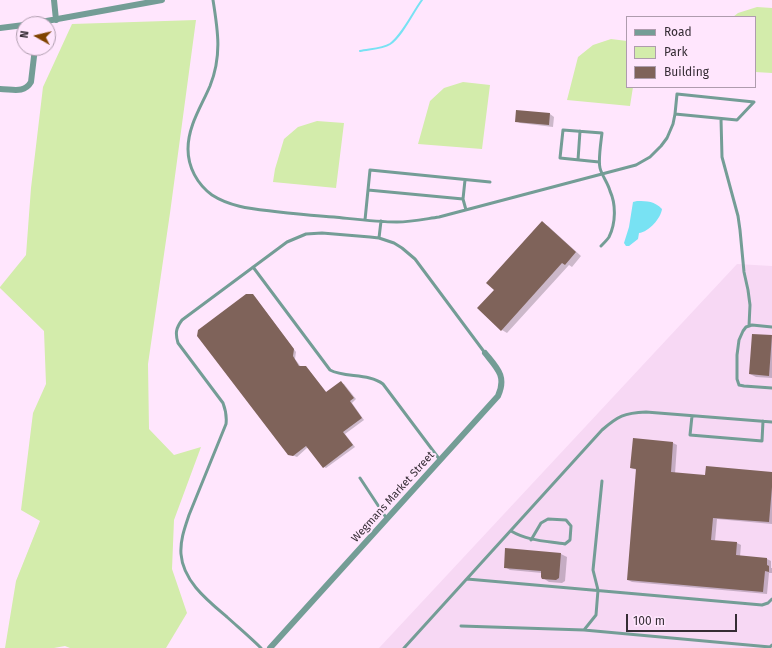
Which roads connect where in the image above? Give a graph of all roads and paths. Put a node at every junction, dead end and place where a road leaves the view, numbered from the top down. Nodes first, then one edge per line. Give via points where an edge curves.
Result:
1 (54, 0) edge
2 (162, 0) edge
3 (213, 0) edge
4 (56, 16) edge
5 (56, 20) edge
6 (16, 26) edge
7 (0, 28) edge
8 (34, 56) edge
9 (0, 89) edge
10 (674, 114) junction
11 (721, 119) junction
12 (580, 131) junction
13 (578, 160) junction
14 (599, 162) junction
15 (602, 174) junction
16 (464, 180) junction
17 (490, 182) dead end
18 (368, 190) junction
19 (463, 199) junction
20 (466, 210) junction
21 (365, 220) junction
22 (381, 221) junction
23 (379, 238) junction
24 (601, 246) dead end
25 (253, 267) junction
26 (749, 326) junction
27 (772, 327) edge
28 (485, 353) joint
29 (772, 388) edge
30 (692, 416) junction
31 (763, 421) junction
32 (772, 422) edge
33 (440, 460) junction
34 (360, 478) dead end
35 (602, 481) dead end
36 (387, 519) junction
37 (511, 531) junction
38 (531, 540) junction
39 (467, 579) junction
40 (598, 590) junction
41 (772, 599) edge
42 (461, 626) dead end
43 (584, 630) junction
44 (772, 645) edge
45 (261, 648) edge
46 (270, 648) edge
47 (404, 648) edge

1 - 4 street
2 - 5 street
3 - 21 lane via 219,44 216,68 191,127 188,143 190,165 198,181 213,196 242,207
6 - 7 street
8 - 9 street via 31,82 26,88
10 - 11 lane
10 - 11 lane via 677,94 754,102 737,120
10 - 15 lane via 674,124 667,138 650,157 636,165
11 - 26 lane via 722,157 738,216 750,305
12 - 13 lane
12 - 13 lane via 563,130 560,158
12 - 14 lane via 602,133
13 - 14 lane
14 - 15 lane
15 - 20 lane
15 - 24 lane via 613,199 614,216 609,238
16 - 17 lane
16 - 18 lane via 370,170
16 - 19 lane
18 - 19 lane
18 - 21 lane
19 - 20 lane
20 - 22 lane via 422,220
21 - 22 lane
22 - 23 lane
23 - 25 lane via 306,234 287,242
23 - 28 lane via 394,243 415,259
25 - 33 lane via 330,370 375,379 383,384
25 - 45 lane via 182,320 178,325 176,337 226,410 226,424 185,528 181,546 182,562 197,589 207,600
26 - 27 lane
26 - 29 lane via 739,340 738,383 744,386
28 - 33 street, Wegmans Market Street via 502,378 498,396
30 - 31 lane
30 - 31 lane via 690,436 762,441
30 - 37 lane via 646,412 621,416 613,421
31 - 32 lane
33 - 36 street, Wegmans Market Street
34 - 36 lane
35 - 40 lane via 593,570
36 - 46 street, Wegmans Market Street
37 - 38 lane
37 - 39 lane
38 - 38 lane via 565,544 570,540 571,526 566,520 548,519 541,523
39 - 40 lane
39 - 47 lane
40 - 41 lane via 762,605
40 - 43 lane via 596,615
42 - 43 lane
43 - 44 lane via 770,647

